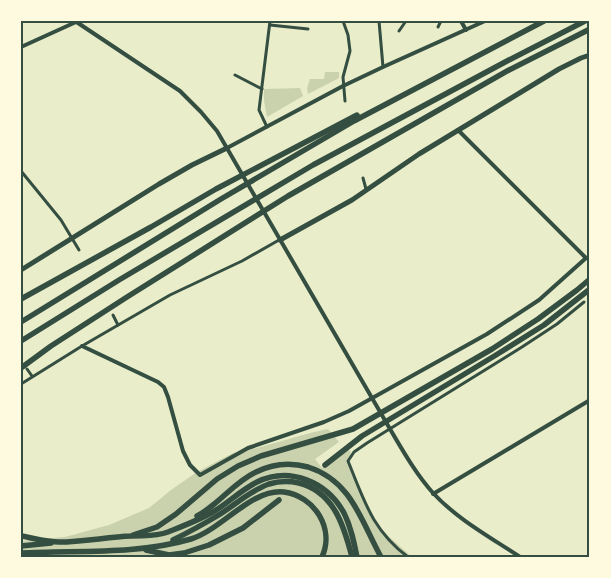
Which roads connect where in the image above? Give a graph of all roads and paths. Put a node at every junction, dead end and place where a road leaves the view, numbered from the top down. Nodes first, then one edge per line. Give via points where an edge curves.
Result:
1 (76, 21) edge
2 (343, 21) edge
3 (379, 21) edge
4 (406, 21) edge
5 (441, 21) edge
6 (461, 21) edge
7 (485, 21) edge
8 (544, 21) edge
9 (585, 21) edge
10 (270, 23) edge
11 (438, 27) dead end
12 (308, 29) dead end
13 (590, 29) edge
14 (466, 30) junction
15 (399, 31) dead end
16 (21, 47) edge
17 (590, 55) edge
18 (383, 67) junction
19 (234, 76) dead end
20 (424, 84) junction
21 (343, 86) junction
22 (262, 88) junction
23 (345, 101) dead end
24 (267, 127) junction
25 (458, 130) junction
26 (227, 148) junction
27 (21, 171) edge
28 (363, 178) dead end
29 (366, 189) junction
30 (72, 239) junction
31 (280, 240) junction
32 (79, 250) dead end
33 (21, 270) edge
34 (590, 279) edge
35 (590, 289) edge
36 (21, 299) edge
37 (584, 302) dead end
38 (113, 315) dead end
39 (21, 322) edge
40 (118, 325) junction
41 (21, 341) edge
42 (82, 346) junction
43 (24, 369) edge
44 (32, 376) junction
45 (21, 384) edge
46 (372, 397) junction
47 (590, 400) edge
48 (390, 429) junction
49 (325, 465) dead end
50 (434, 494) junction
51 (279, 500) dead end
52 (167, 532) junction
53 (21, 536) edge
54 (132, 536) junction
55 (57, 542) junction
56 (166, 544) junction
57 (21, 546) edge
58 (140, 549) junction
59 (21, 553) edge
60 (322, 557) edge
61 (352, 557) edge
62 (358, 557) edge
63 (381, 557) edge
64 (408, 557) edge
65 (520, 557) edge

1 - 16 street
1 - 26 street via 180,91 216,130
2 - 21 street via 350,51
3 - 18 street
4 - 15 street
5 - 11 street
6 - 14 street
7 - 14 street
8 - 20 highway
9 - 41 highway via 314,165
10 - 12 street
10 - 22 street
13 - 43 highway via 509,70 288,196 51,346
14 - 18 street
17 - 25 main road via 559,69
18 - 21 street
19 - 22 street
20 - 36 highway via 257,167
20 - 39 highway via 220,199
21 - 23 street
21 - 24 street
22 - 24 street via 259,110
24 - 26 street
25 - 29 main road
25 - 46 street via 586,258 538,300 487,334
26 - 30 main road via 159,184
26 - 31 street
27 - 30 street via 61,220
28 - 29 street
29 - 31 main road
30 - 32 street
30 - 33 main road
31 - 40 street
31 - 46 street
34 - 54 highway via 492,349 353,429 238,466 157,527
35 - 49 highway via 544,325 362,436
37 - 48 street via 522,347
38 - 40 street
40 - 42 street
42 - 44 street
42 - 46 street via 164,387 183,451 200,475 248,448 324,422
43 - 44 street
44 - 45 street
46 - 48 street
47 - 50 street
48 - 50 street via 416,472
48 - 64 street via 354,452 348,461 374,521 387,539
50 - 65 street via 467,522
51 - 58 highway via 243,528 209,545 169,555
52 - 54 highway
52 - 62 highway via 213,512 257,482 270,477 293,476 317,484 338,503 351,530
52 - 63 highway via 213,506 256,472 282,464 301,465 332,479 348,495 361,514
53 - 55 highway
54 - 55 highway
55 - 57 highway
56 - 58 highway
56 - 60 highway via 192,538 222,523 258,497 283,492 306,500 318,512 326,532
56 - 61 highway via 217,516 248,494 283,481 304,484 324,496 340,518
58 - 59 highway

